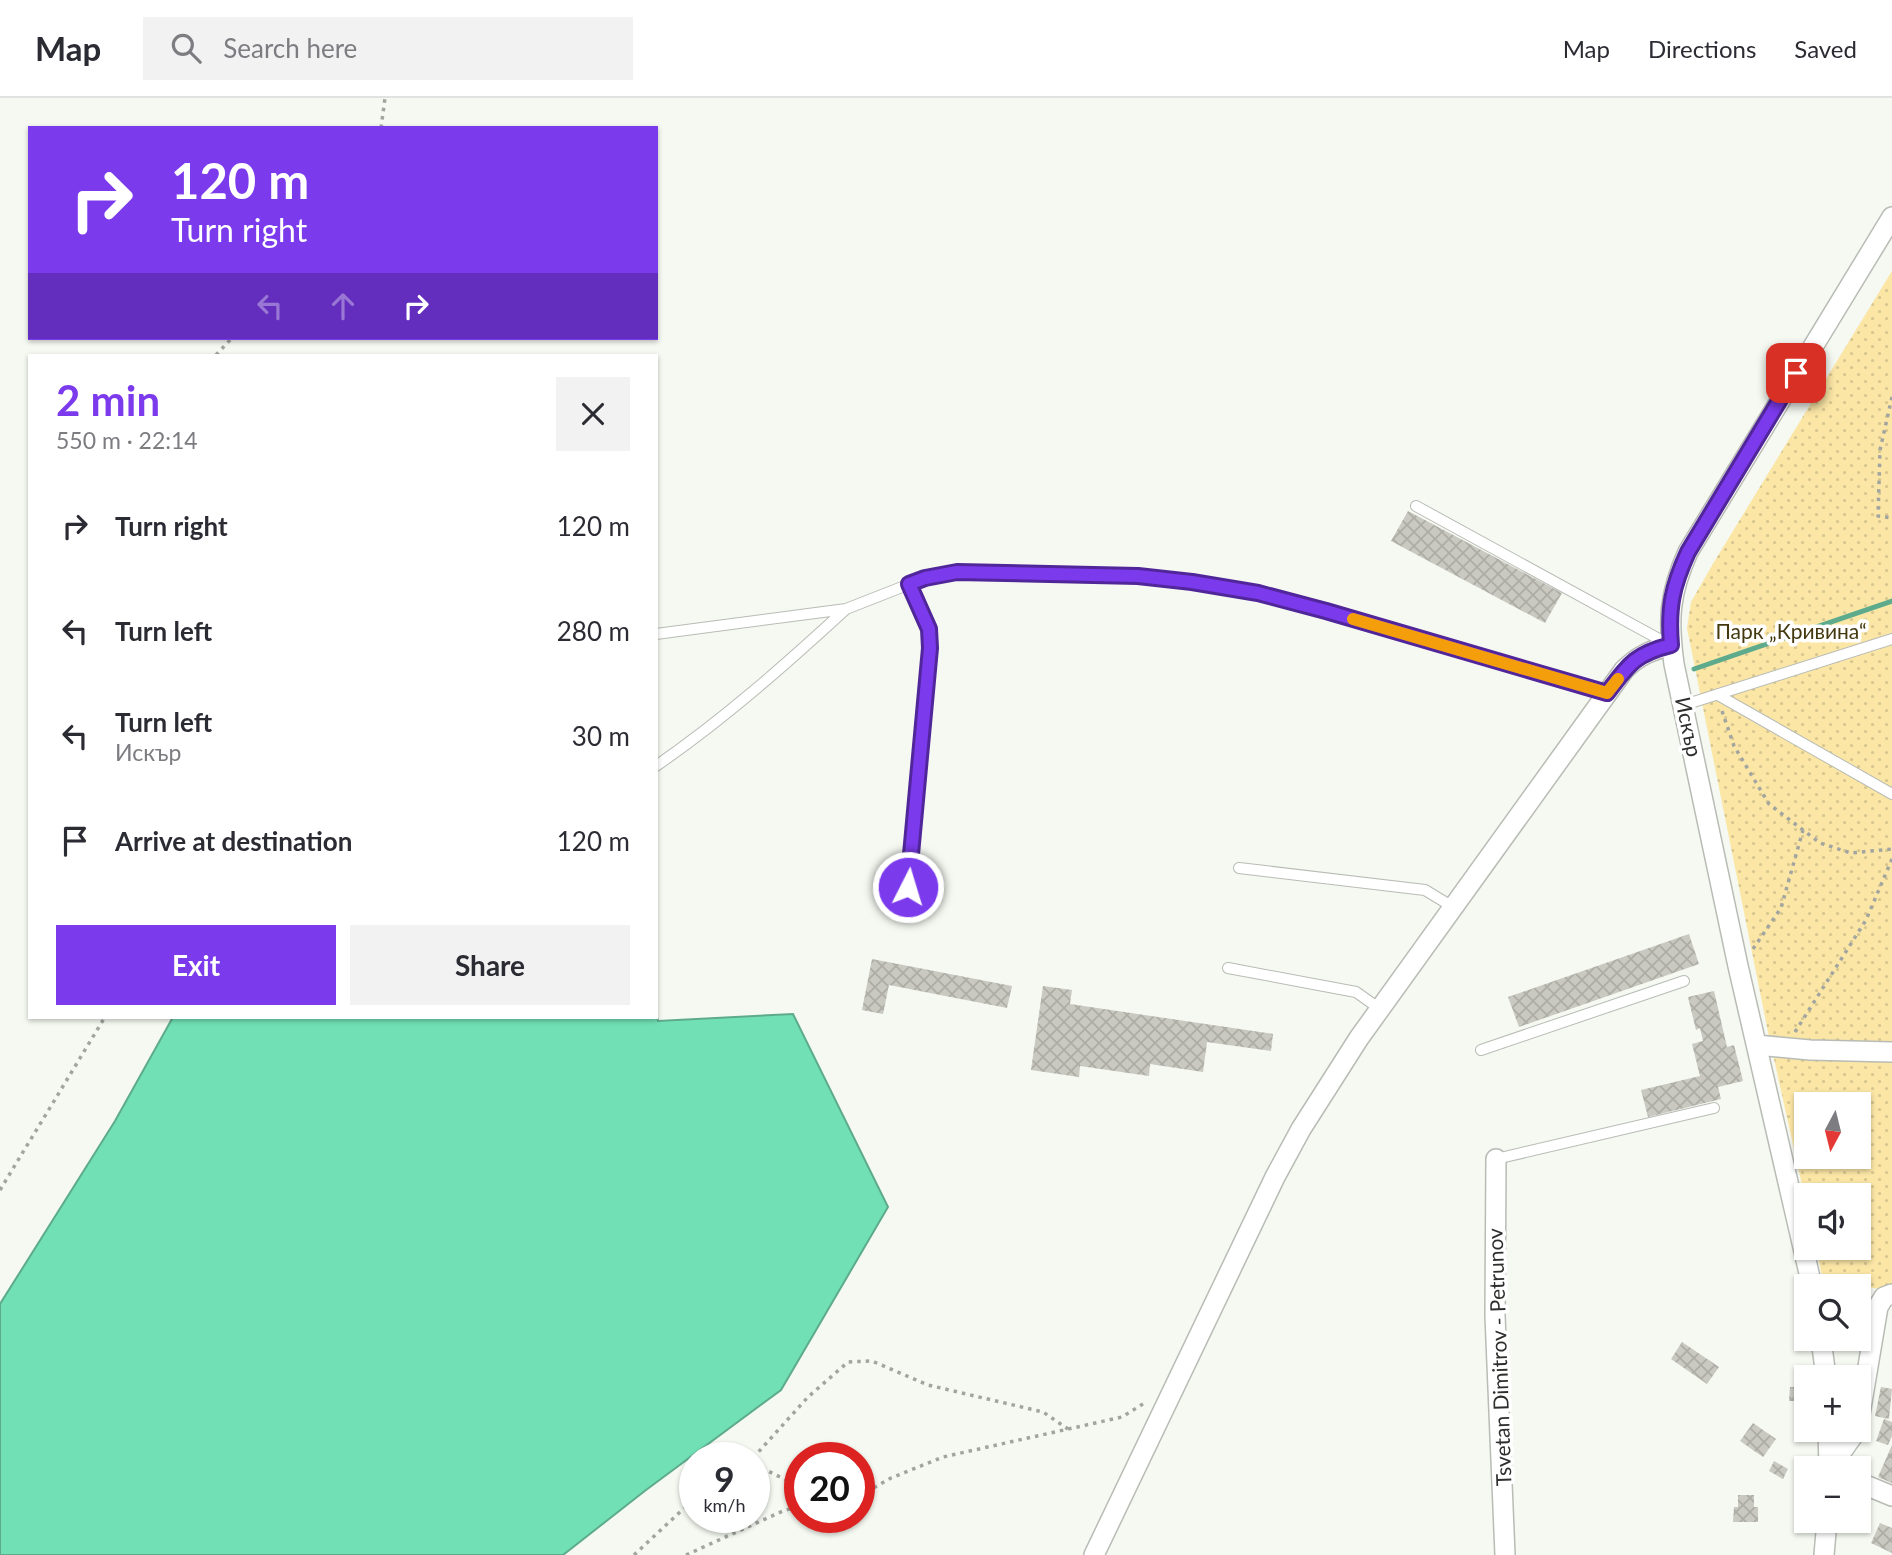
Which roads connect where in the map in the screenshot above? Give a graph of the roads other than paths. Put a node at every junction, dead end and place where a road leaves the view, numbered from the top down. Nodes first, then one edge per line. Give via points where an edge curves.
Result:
1 (1892, 216) edge
2 (1416, 506) dead end
3 (909, 584) junction
4 (846, 609) junction
5 (658, 634) edge
6 (1892, 639) edge
7 (1671, 645) junction
8 (1607, 693) junction
9 (1718, 695) junction
10 (1684, 705) junction
11 (658, 765) edge
12 (1892, 794) edge
13 (1239, 868) dead end
14 (908, 887) dead end
15 (1453, 907) junction
16 (1228, 968) dead end
17 (1684, 981) dead end
18 (1380, 1009) junction
19 (1757, 1045) junction
20 (1481, 1051) dead end
21 (1892, 1052) edge
22 (1714, 1108) dead end
23 (1496, 1159) joint
24 (1809, 1274) edge
25 (1892, 1294) edge
26 (1868, 1365) edge
27 (1871, 1487) edge
28 (1892, 1496) edge
29 (1826, 1533) edge
30 (1094, 1555) edge
31 (1505, 1555) edge
32 (1824, 1555) edge

1 - 7 street, Искър via 1688,552 1670,603
2 - 7 lane
3 - 4 lane
3 - 8 lane via 957,572 1138,576 1192,582 1326,611
3 - 14 lane via 929,629 930,648
4 - 5 lane
4 - 11 lane via 743,700
6 - 9 lane
7 - 8 street via 1636,658
7 - 10 street, Искър
8 - 15 street
9 - 10 lane
9 - 12 lane
10 - 19 street, Искър
13 - 15 lane via 1425,890
15 - 18 street
16 - 18 lane via 1356,992
17 - 20 lane
18 - 30 street via 1275,1177
19 - 21 street
19 - 24 street, Искър
22 - 23 lane
23 - 31 street, Tsvetan Dimitrov - Petrunov via 1495,1316
25 - 26 street via 1878,1307
27 - 28 street
29 - 32 street

